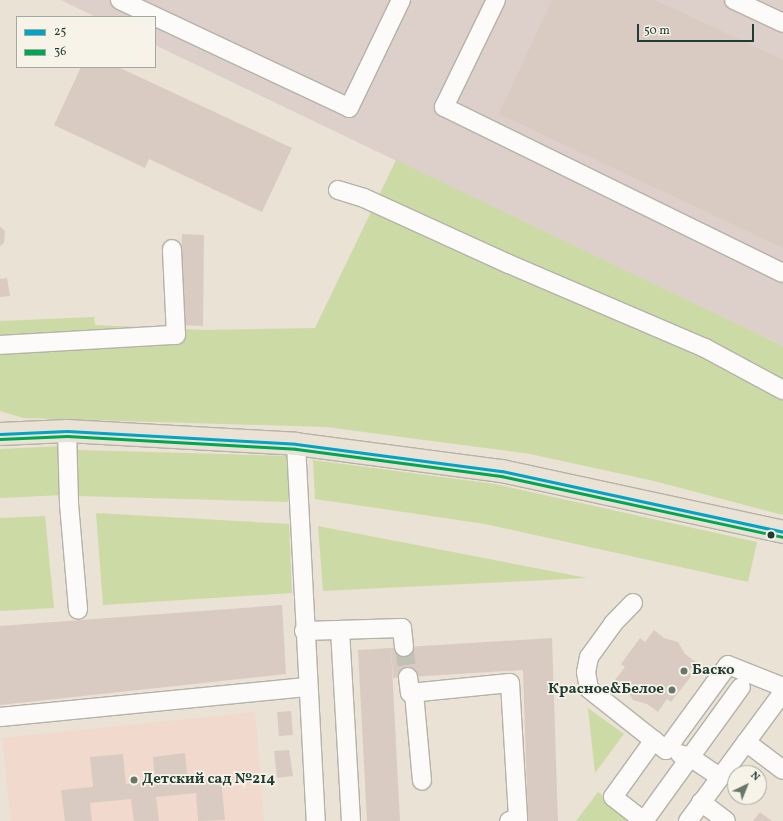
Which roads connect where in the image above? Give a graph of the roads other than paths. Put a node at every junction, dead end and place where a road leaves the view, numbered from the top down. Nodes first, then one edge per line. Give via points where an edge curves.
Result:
1 (120, 0) edge
2 (401, 0) edge
3 (496, 0) edge
4 (734, 0) edge
5 (154, 16) edge
6 (156, 17) edge
7 (783, 24) edge
8 (338, 190) dead end
9 (172, 249) dead end
10 (783, 273) edge
11 (0, 345) edge
12 (783, 390) edge
13 (67, 431) junction
14 (0, 434) edge
15 (296, 444) junction
16 (783, 532) edge
17 (633, 603) dead end
18 (78, 610) dead end
19 (340, 630) junction
20 (304, 631) junction
21 (404, 647) tunnel mouth
22 (308, 687) junction
23 (741, 687) dead end
24 (782, 694) edge
25 (0, 717) edge
26 (746, 742) junction
27 (660, 745) junction
28 (690, 757) junction
29 (783, 770) edge
30 (720, 777) junction
31 (422, 781) dead end
32 (701, 802) junction
33 (316, 821) edge
34 (351, 821) edge
35 (509, 821) edge
36 (688, 821) edge
37 (726, 821) edge

1 - 5 street
2 - 6 street via 349,108
3 - 10 street via 444,107
4 - 7 street
8 - 12 street via 364,198 509,264 705,348
9 - 11 street via 176,335
13 - 14 main road
13 - 15 main road
13 - 18 street via 69,504
15 - 16 main road via 502,471
15 - 20 street
17 - 27 street via 613,624 589,657 586,672 589,688
19 - 20 street
19 - 21 street via 402,628
19 - 34 street
20 - 22 street
22 - 25 street
22 - 33 street
23 - 28 street
24 - 26 street
24 - 27 street via 728,665
26 - 29 street
26 - 30 street
27 - 28 street
27 - 28 street via 613,797 644,821
28 - 30 street
30 - 32 street
31 - 35 street via 411,685 510,683 518,819
32 - 36 street
32 - 37 street

